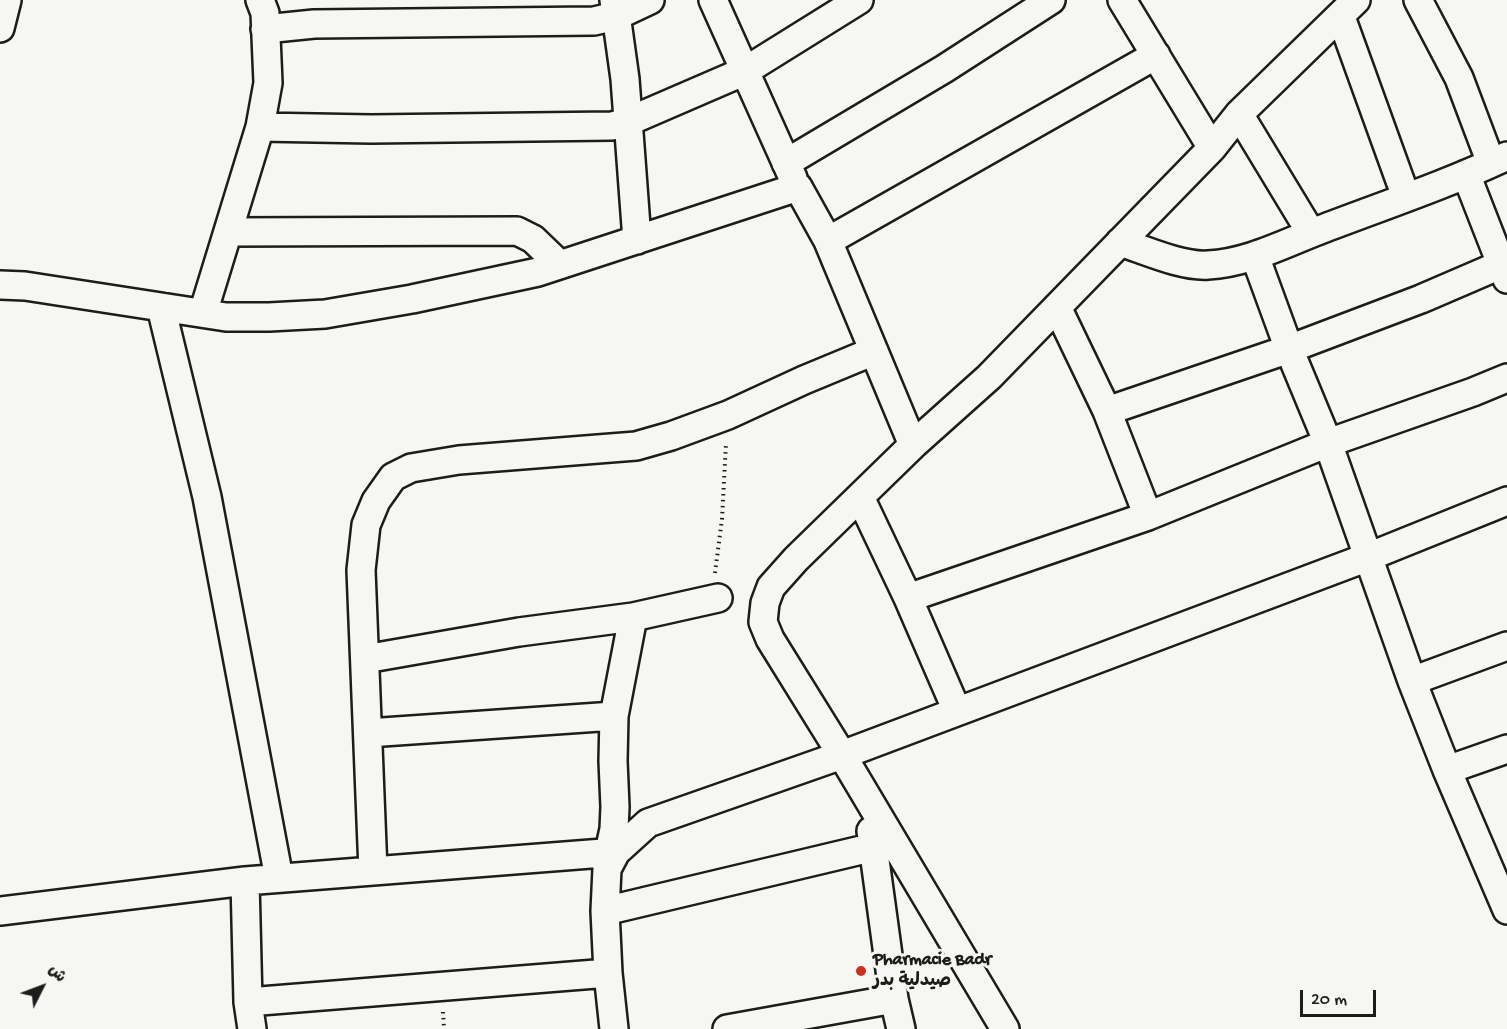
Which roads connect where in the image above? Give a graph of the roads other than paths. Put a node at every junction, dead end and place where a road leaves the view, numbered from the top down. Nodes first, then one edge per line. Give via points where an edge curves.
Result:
1 (7, 0) edge
2 (260, 0) edge
3 (650, 0) edge
4 (713, 0) edge
5 (860, 0) edge
6 (1051, 0) edge
7 (1122, 0) edge
8 (1418, 0) edge
9 (615, 8) edge
10 (1349, 8) edge
11 (0, 28) edge
12 (265, 29) junction
13 (1156, 55) junction
14 (745, 71) junction
15 (1239, 114) junction
16 (627, 122) junction
17 (260, 127) junction
18 (1212, 148) junction
19 (1499, 159) edge
20 (786, 163) junction
21 (1466, 174) junction
22 (798, 187) junction
23 (1406, 197) junction
24 (228, 232) junction
25 (1311, 233) junction
26 (637, 240) junction
27 (828, 241) junction
28 (1120, 242) junction
29 (1255, 256) junction
30 (560, 265) junction
31 (1505, 268) edge
32 (0, 285) edge
33 (161, 307) junction
34 (1057, 307) junction
35 (202, 313) junction
36 (1289, 349) junction
37 (874, 351) junction
38 (1507, 378) edge
39 (1107, 411) junction
40 (1328, 443) junction
41 (913, 445) junction
42 (860, 497) junction
43 (1507, 501) edge
44 (1148, 516) junction
45 (1368, 556) junction
46 (718, 598) road end
47 (908, 598) junction
48 (633, 617) junction
49 (1507, 646) edge
50 (365, 659) junction
51 (1412, 681) junction
52 (957, 711) junction
53 (614, 716) junction
54 (368, 733) junction
55 (1507, 749) edge
56 (842, 755) junction
57 (1448, 770) junction
58 (867, 797) junction
59 (874, 847) junction
60 (612, 852) junction
61 (373, 871) junction
62 (279, 878) junction
63 (245, 881) junction
64 (1507, 910) edge
65 (0, 911) edge
66 (605, 911) junction
67 (608, 973) junction
68 (894, 999) junction
69 (248, 1002) junction
70 (252, 1029) edge
71 (614, 1029) edge
72 (728, 1029) edge
73 (901, 1029) edge
74 (1005, 1029) edge

1 - 11 street
2 - 12 street
3 - 9 street
4 - 14 street
5 - 14 street
6 - 20 street
7 - 13 street
8 - 19 street
9 - 12 street via 594,21 314,24
9 - 16 street
10 - 15 street
10 - 23 street
12 - 17 street via 268,82
13 - 18 street
13 - 27 street
14 - 16 street
14 - 20 street
15 - 18 street
15 - 25 street
16 - 17 street via 612,126
16 - 26 street
17 - 24 street
18 - 28 street
19 - 21 street
20 - 22 street
21 - 23 street
21 - 31 street
22 - 26 street
22 - 27 street
23 - 25 street
24 - 30 street via 517,231 533,239
24 - 35 street
25 - 29 street
26 - 30 street
27 - 37 street
28 - 29 street via 1207,266
28 - 34 street
29 - 36 street
30 - 35 street via 412,299 325,314 226,317
31 - 36 street
32 - 33 street
33 - 35 street
33 - 62 street via 207,497
34 - 39 street
34 - 41 street via 967,398
36 - 39 street
36 - 40 street
37 - 41 street
37 - 50 street via 728,415 636,446 459,460 411,468 393,477 376,501 366,525 361,570
38 - 40 street
39 - 44 street
40 - 44 street
40 - 45 street
41 - 42 street
42 - 47 street
42 - 56 street via 771,587 763,622
43 - 45 street
44 - 47 street
45 - 51 street
45 - 52 street
46 - 48 street
47 - 52 street
48 - 50 street
48 - 53 street
49 - 51 street
50 - 54 street
51 - 57 street
52 - 56 street
53 - 54 street
53 - 60 street
54 - 61 street
55 - 57 street
56 - 58 street
56 - 60 street via 648,823
57 - 64 street
58 - 59 street
58 - 74 street
59 - 66 street
59 - 68 street
60 - 61 street
60 - 66 street
61 - 62 street
62 - 63 street
63 - 65 street
63 - 69 street
66 - 67 street
67 - 69 street
67 - 71 street
68 - 72 street
68 - 73 street
69 - 70 street

